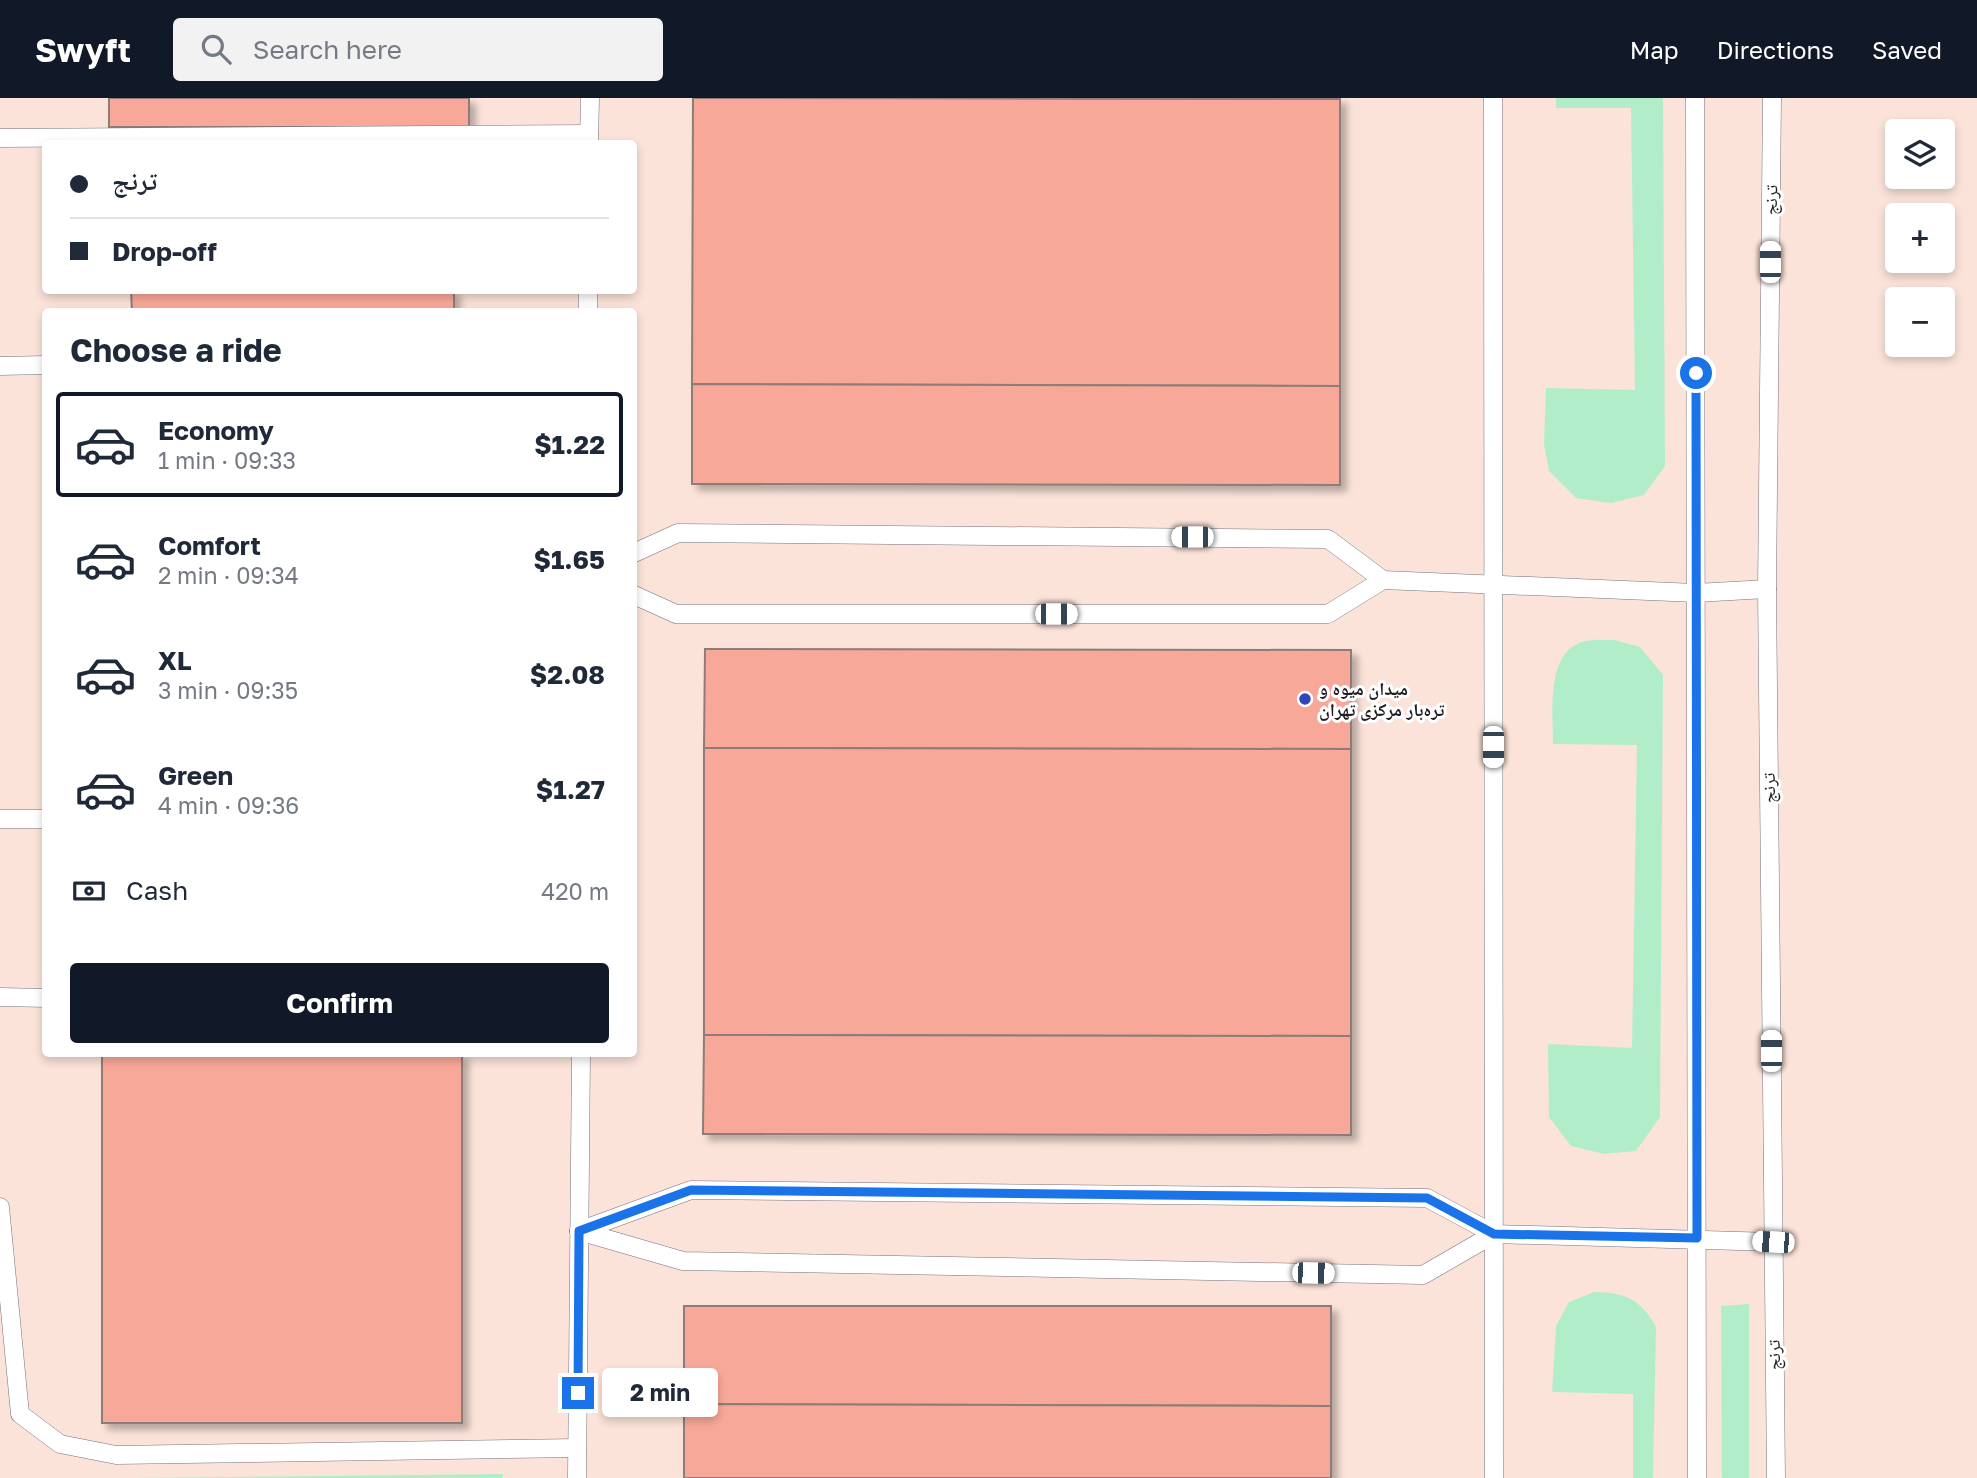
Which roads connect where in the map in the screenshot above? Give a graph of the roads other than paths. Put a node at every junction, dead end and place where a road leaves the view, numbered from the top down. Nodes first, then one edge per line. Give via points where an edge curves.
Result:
1 (590, 98) edge
2 (1493, 98) edge
3 (1695, 98) edge
4 (1772, 98) edge
5 (0, 138) edge
6 (589, 139) edge
7 (42, 365) edge
8 (0, 366) edge
9 (637, 552) edge
10 (1383, 580) junction
11 (1493, 585) junction
12 (1767, 589) junction
13 (1696, 593) junction
14 (637, 596) edge
15 (0, 818) edge
16 (42, 819) edge
17 (0, 998) edge
18 (42, 998) edge
19 (581, 1057) edge
20 (0, 1207) edge
21 (579, 1231) junction
22 (1494, 1234) junction
23 (1697, 1238) junction
24 (1773, 1242) junction
25 (578, 1448) junction
26 (577, 1478) edge
27 (1494, 1478) edge
28 (1697, 1478) edge
29 (1776, 1478) edge

1 - 6 lane
2 - 11 lane
3 - 13 lane
4 - 12 lane, ترنج
5 - 6 lane
7 - 8 lane
9 - 10 lane via 678,533 1328,538
10 - 11 lane
10 - 14 lane via 1328,614 676,614
11 - 13 lane
11 - 22 lane
12 - 13 lane
12 - 24 lane, ترنج
13 - 23 lane
15 - 16 lane
17 - 18 lane
19 - 21 lane
20 - 25 lane via 20,1414 61,1444 116,1455
21 - 22 lane via 683,1261 1423,1275
21 - 22 lane via 691,1190 1427,1198
21 - 25 lane
22 - 23 lane
22 - 27 lane
23 - 24 lane
23 - 28 lane
24 - 29 lane, ترنج
25 - 26 lane

